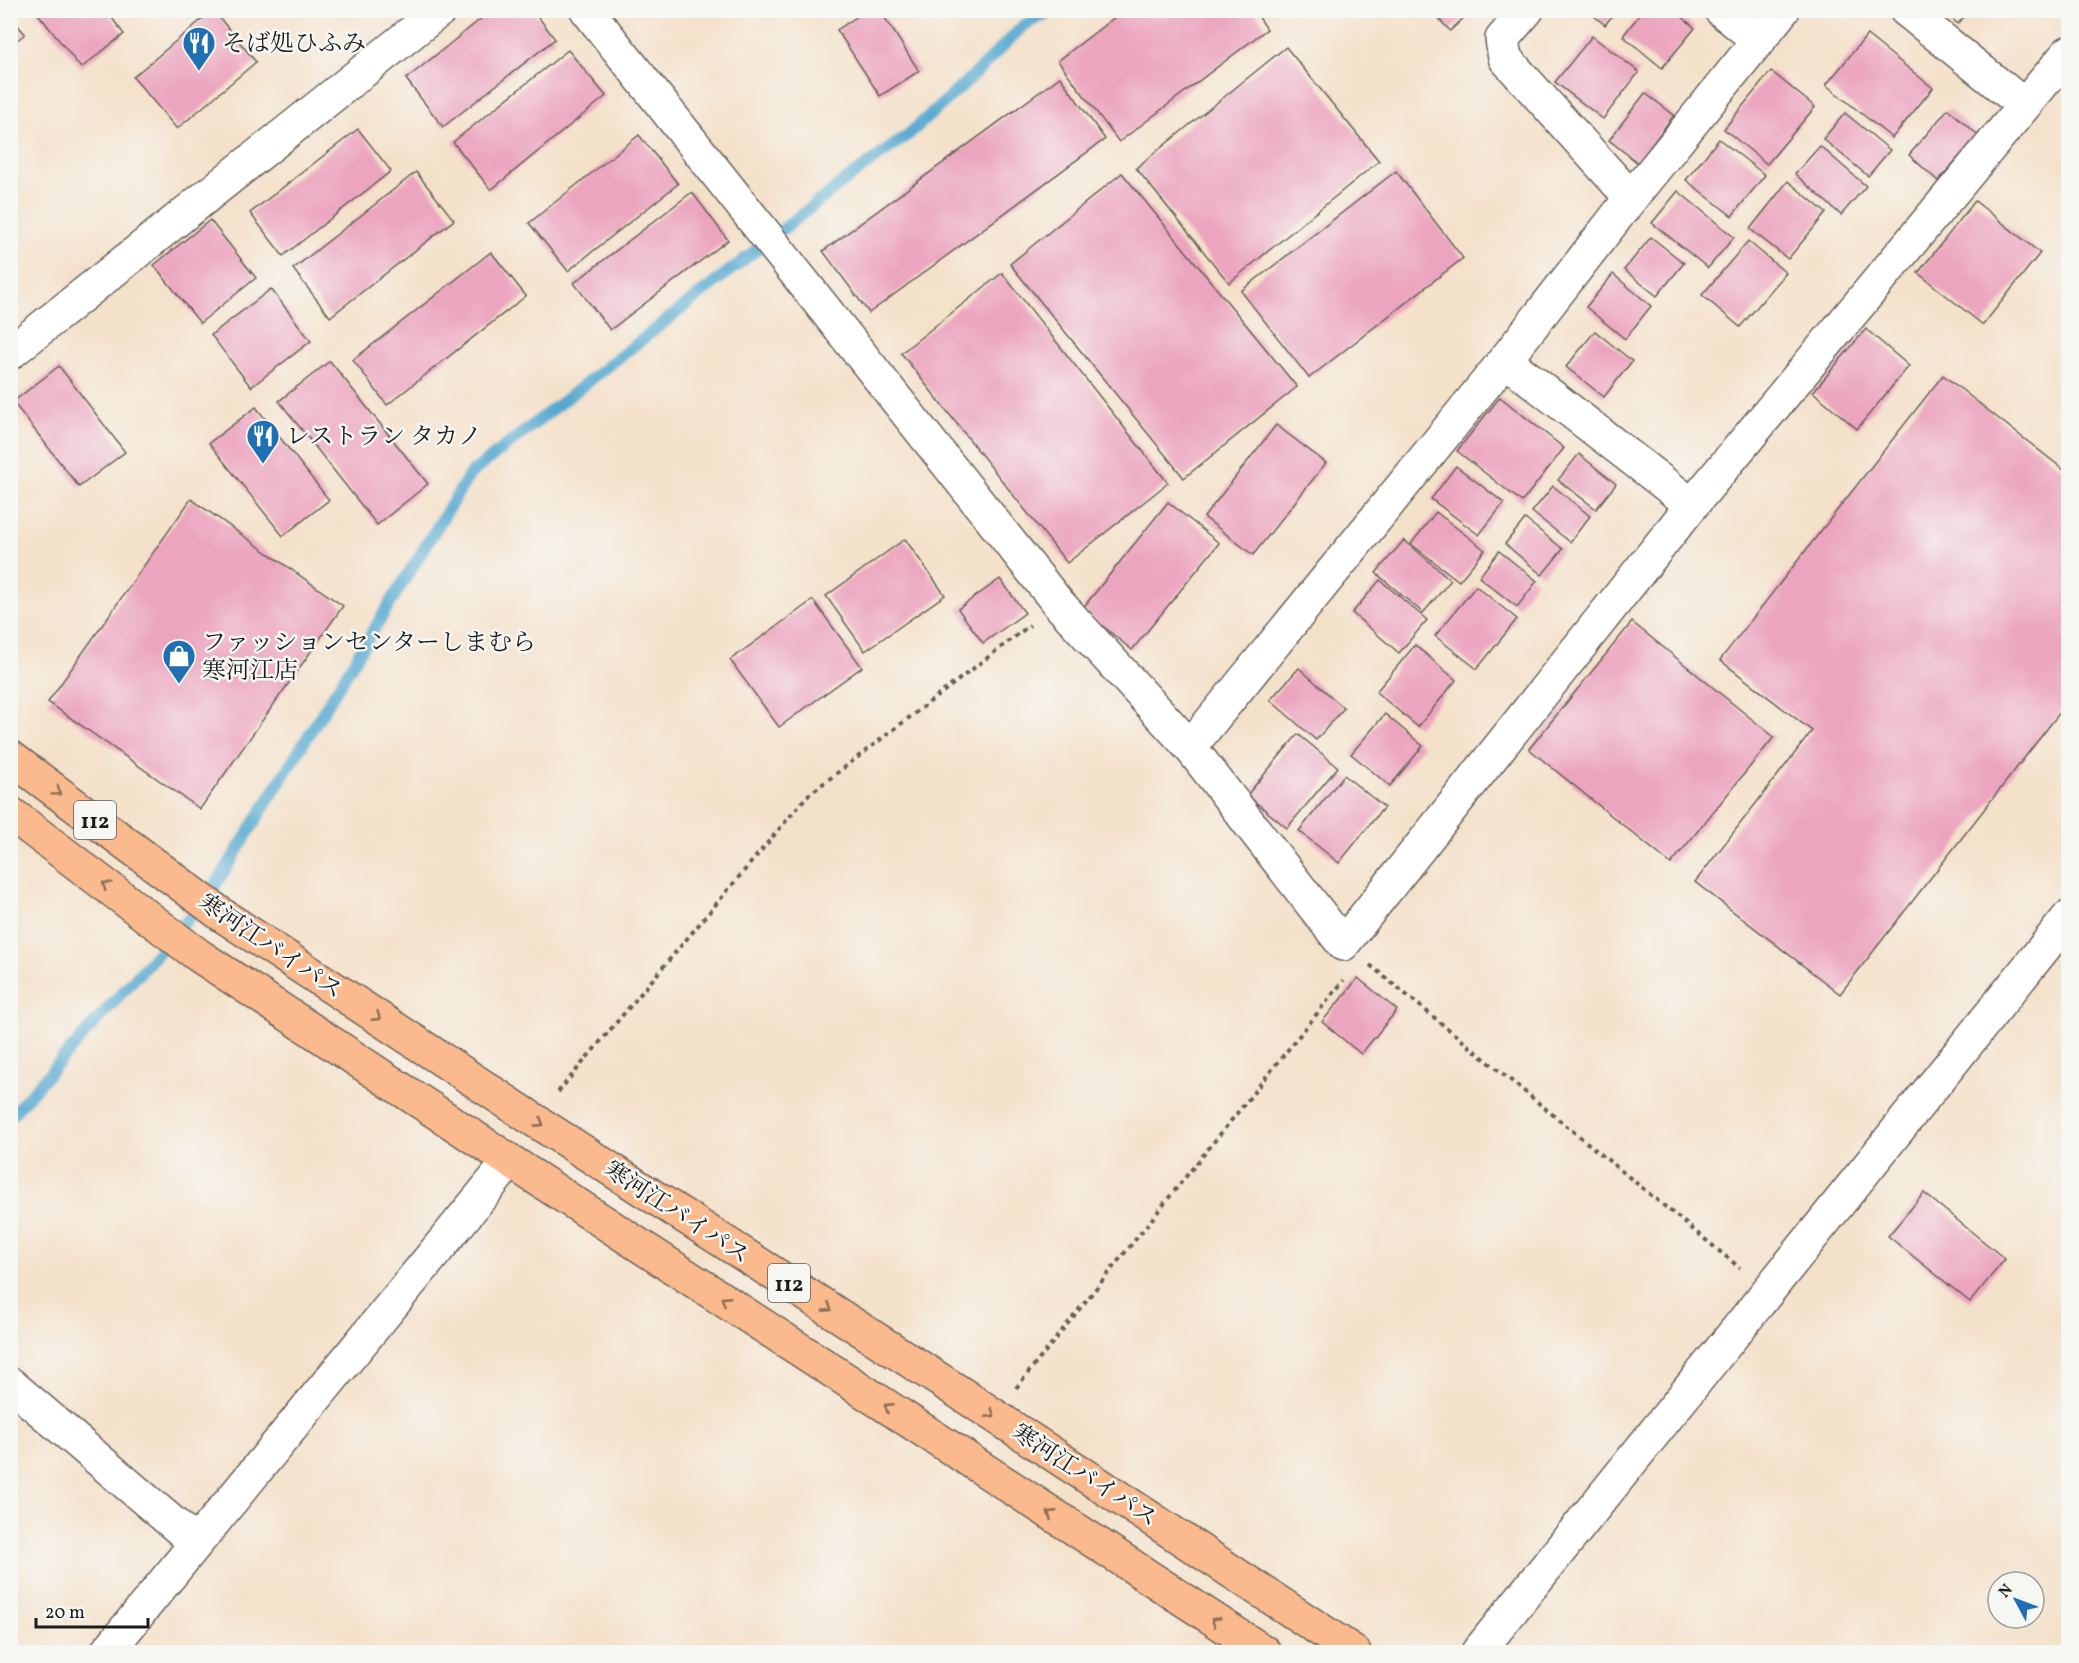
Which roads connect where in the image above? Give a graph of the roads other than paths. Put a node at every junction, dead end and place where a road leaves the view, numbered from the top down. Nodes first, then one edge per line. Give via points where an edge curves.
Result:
1 (440, 10) edge
2 (587, 10) edge
3 (1527, 10) edge
4 (1721, 10) edge
5 (1783, 10) edge
6 (1906, 10) edge
7 (1759, 40) junction
8 (2068, 53) edge
9 (2024, 105) junction
10 (1631, 198) junction
11 (10, 352) edge
12 (1505, 360) junction
13 (1692, 505) junction
14 (1190, 747) junction
15 (10, 757) edge
16 (10, 813) edge
17 (2068, 918) edge
18 (510, 1161) junction
19 (10, 1384) edge
20 (195, 1542) junction
21 (107, 1653) edge
22 (1264, 1653) edge
23 (1354, 1653) edge
24 (1478, 1653) edge

1 - 11 street
2 - 14 street via 1058,603
3 - 10 street via 1502,39 1505,58
4 - 7 street
5 - 7 street
6 - 9 street
7 - 10 street
8 - 9 street
9 - 13 street
10 - 12 street
12 - 13 street
12 - 14 street
13 - 14 street via 1352,951
15 -> 23 highway, 寒河江バイパス / 112 via 222,915
18 -> 16 highway, 寒河江バイパス / 112 via 193,951
17 - 24 street
18 - 20 street
22 -> 18 highway, 寒河江バイパス / 112
19 - 20 street
20 - 21 street

